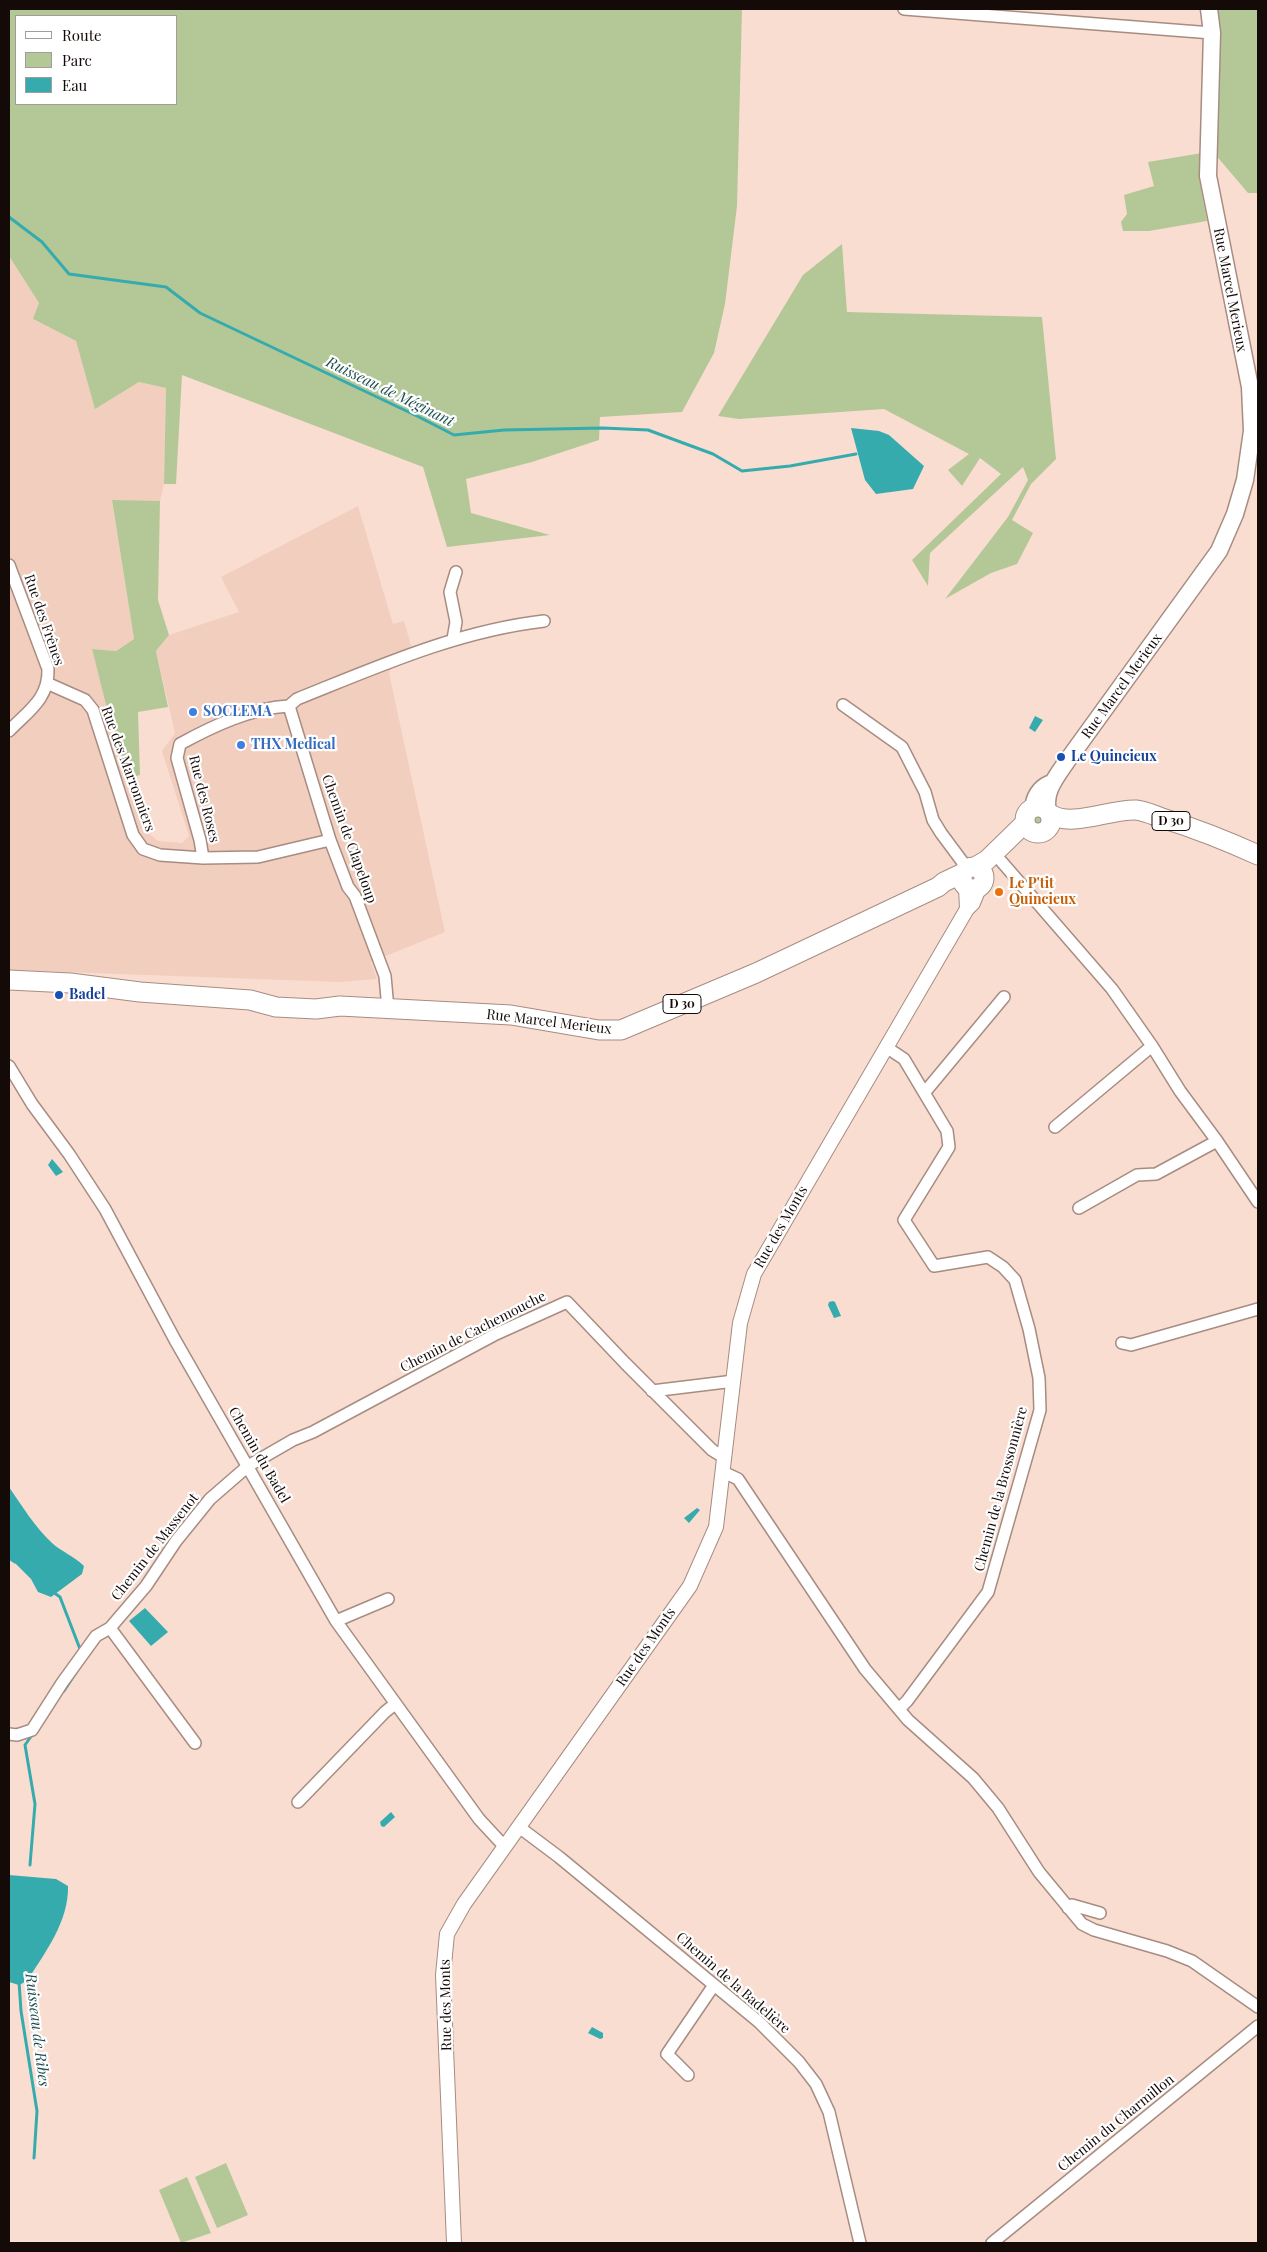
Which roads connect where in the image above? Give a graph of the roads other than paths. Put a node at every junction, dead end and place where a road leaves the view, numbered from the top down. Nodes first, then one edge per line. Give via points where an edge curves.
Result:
1 (904, 9) edge
2 (1209, 9) edge
3 (1212, 33) junction
4 (1255, 431) edge
5 (9, 565) edge
6 (456, 572) dead end
7 (544, 621) dead end
8 (453, 639) junction
9 (49, 684) junction
10 (843, 705) dead end
11 (289, 706) junction
12 (9, 730) edge
13 (1040, 820) junction
14 (330, 840) junction
15 (1258, 855) edge
16 (203, 858) junction
17 (1001, 861) junction
18 (971, 878) junction
19 (9, 980) edge
20 (1004, 997) dead end
21 (388, 1009) junction
22 (1152, 1046) junction
23 (886, 1047) junction
24 (9, 1066) edge
25 (924, 1092) junction
26 (1055, 1127) dead end
27 (1217, 1141) junction
28 (1258, 1202) edge
29 (1079, 1208) dead end
30 (1258, 1309) edge
31 (1122, 1343) dead end
32 (734, 1381) junction
33 (652, 1391) junction
34 (724, 1465) junction
35 (248, 1466) junction
36 (388, 1599) dead end
37 (336, 1621) junction
38 (110, 1628) junction
39 (395, 1704) junction
40 (898, 1709) junction
41 (9, 1734) edge
42 (195, 1743) dead end
43 (298, 1802) dead end
44 (519, 1827) junction
45 (504, 1846) junction
46 (1068, 1908) junction
47 (1100, 1913) dead end
48 (714, 1984) junction
49 (1258, 2007) edge
50 (1258, 2026) edge
51 (688, 2075) dead end
52 (454, 2243) edge
53 (860, 2243) edge
54 (992, 2243) edge

1 - 3 street
2 - 3 main road, Rue Marcel Merieux
3 - 4 main road, Rue Marcel Merieux via 1208,176 1250,387
4 - 13 main road, Rue Marcel Merieux via 1235,514 1219,551 1053,783 1044,786 1039,793 1034,803
5 - 9 street, Rue des Frênes via 48,670
6 - 8 street via 450,592 456,622
7 - 8 street
8 - 11 street via 297,699
9 - 12 street, Rue des Frênes via 42,698
9 - 16 street, Rue des Marronniers via 85,700 93,710 132,835 143,849 160,855
10 - 18 street via 902,747 925,792 940,833
11 - 14 street, Chemin de Clapeloup
11 - 16 street, Rue des Roses via 253,712 180,744 177,758
13 - 15 main road, D 30 via 1065,828 1080,819 1115,811 1138,810 1205,832
13 - 17 main road, Rue Marcel Merieux / D 30
13 - 18 main road, Rue Marcel Merieux / D 30 via 987,860
14 - 16 street, Rue des Marronniers via 258,857
14 - 21 street, Chemin de Clapeloup via 348,887 355,896 384,976
17 - 18 main road, Rue Marcel Merieux / D 30
17 - 22 street via 1112,990
18 - 21 main road, Rue Marcel Merieux / D 30 via 944,882 756,973 621,1030 599,1030 511,1015
18 - 23 street, Rue des Monts via 967,909
19 - 21 main road, Rue Marcel Merieux / D 30 via 250,1000 276,1007
20 - 25 street
22 - 26 street
22 - 27 street
23 - 25 street via 904,1059
23 - 32 street, Rue des Monts via 754,1274 740,1324
24 - 35 street, Chemin du Badel via 105,1209 175,1340
25 - 40 street, Chemin de la Brossonnière via 947,1132 949,1147 904,1220 934,1266 988,1257 1015,1280 1039,1378 1040,1410 988,1592
27 - 28 street
27 - 29 street via 1156,1174 1137,1175
30 - 31 street via 1131,1345
32 - 33 street
32 - 34 street, Rue des Monts
33 - 34 street, Chemin de Cachemouche
33 - 35 street, Chemin de Cachemouche via 567,1302 496,1334
34 - 40 street via 738,1479 865,1669
34 - 44 street, Rue des Monts via 716,1527 690,1586
35 - 37 street, Chemin du Badel
35 - 38 street, Chemin de Massenot via 210,1499 146,1586
36 - 37 street
37 - 39 street, Chemin du Badel
38 - 41 street, Chemin de Massenot via 96,1636 32,1730
38 - 42 street
39 - 43 street
39 - 45 street, Chemin du Badel
40 - 46 street via 973,1778
44 - 45 street, Rue des Monts
44 - 48 street, Chemin de la Badelière
45 - 52 street, Rue des Monts via 447,1934 442,1975
46 - 47 street via 1072,1904
46 - 49 street via 1082,1924 1094,1930 1192,1961
48 - 51 street via 666,2054
48 - 53 street, Chemin de la Badelière via 759,2022 816,2084 829,2112
50 - 54 street, Chemin du Charmillon

